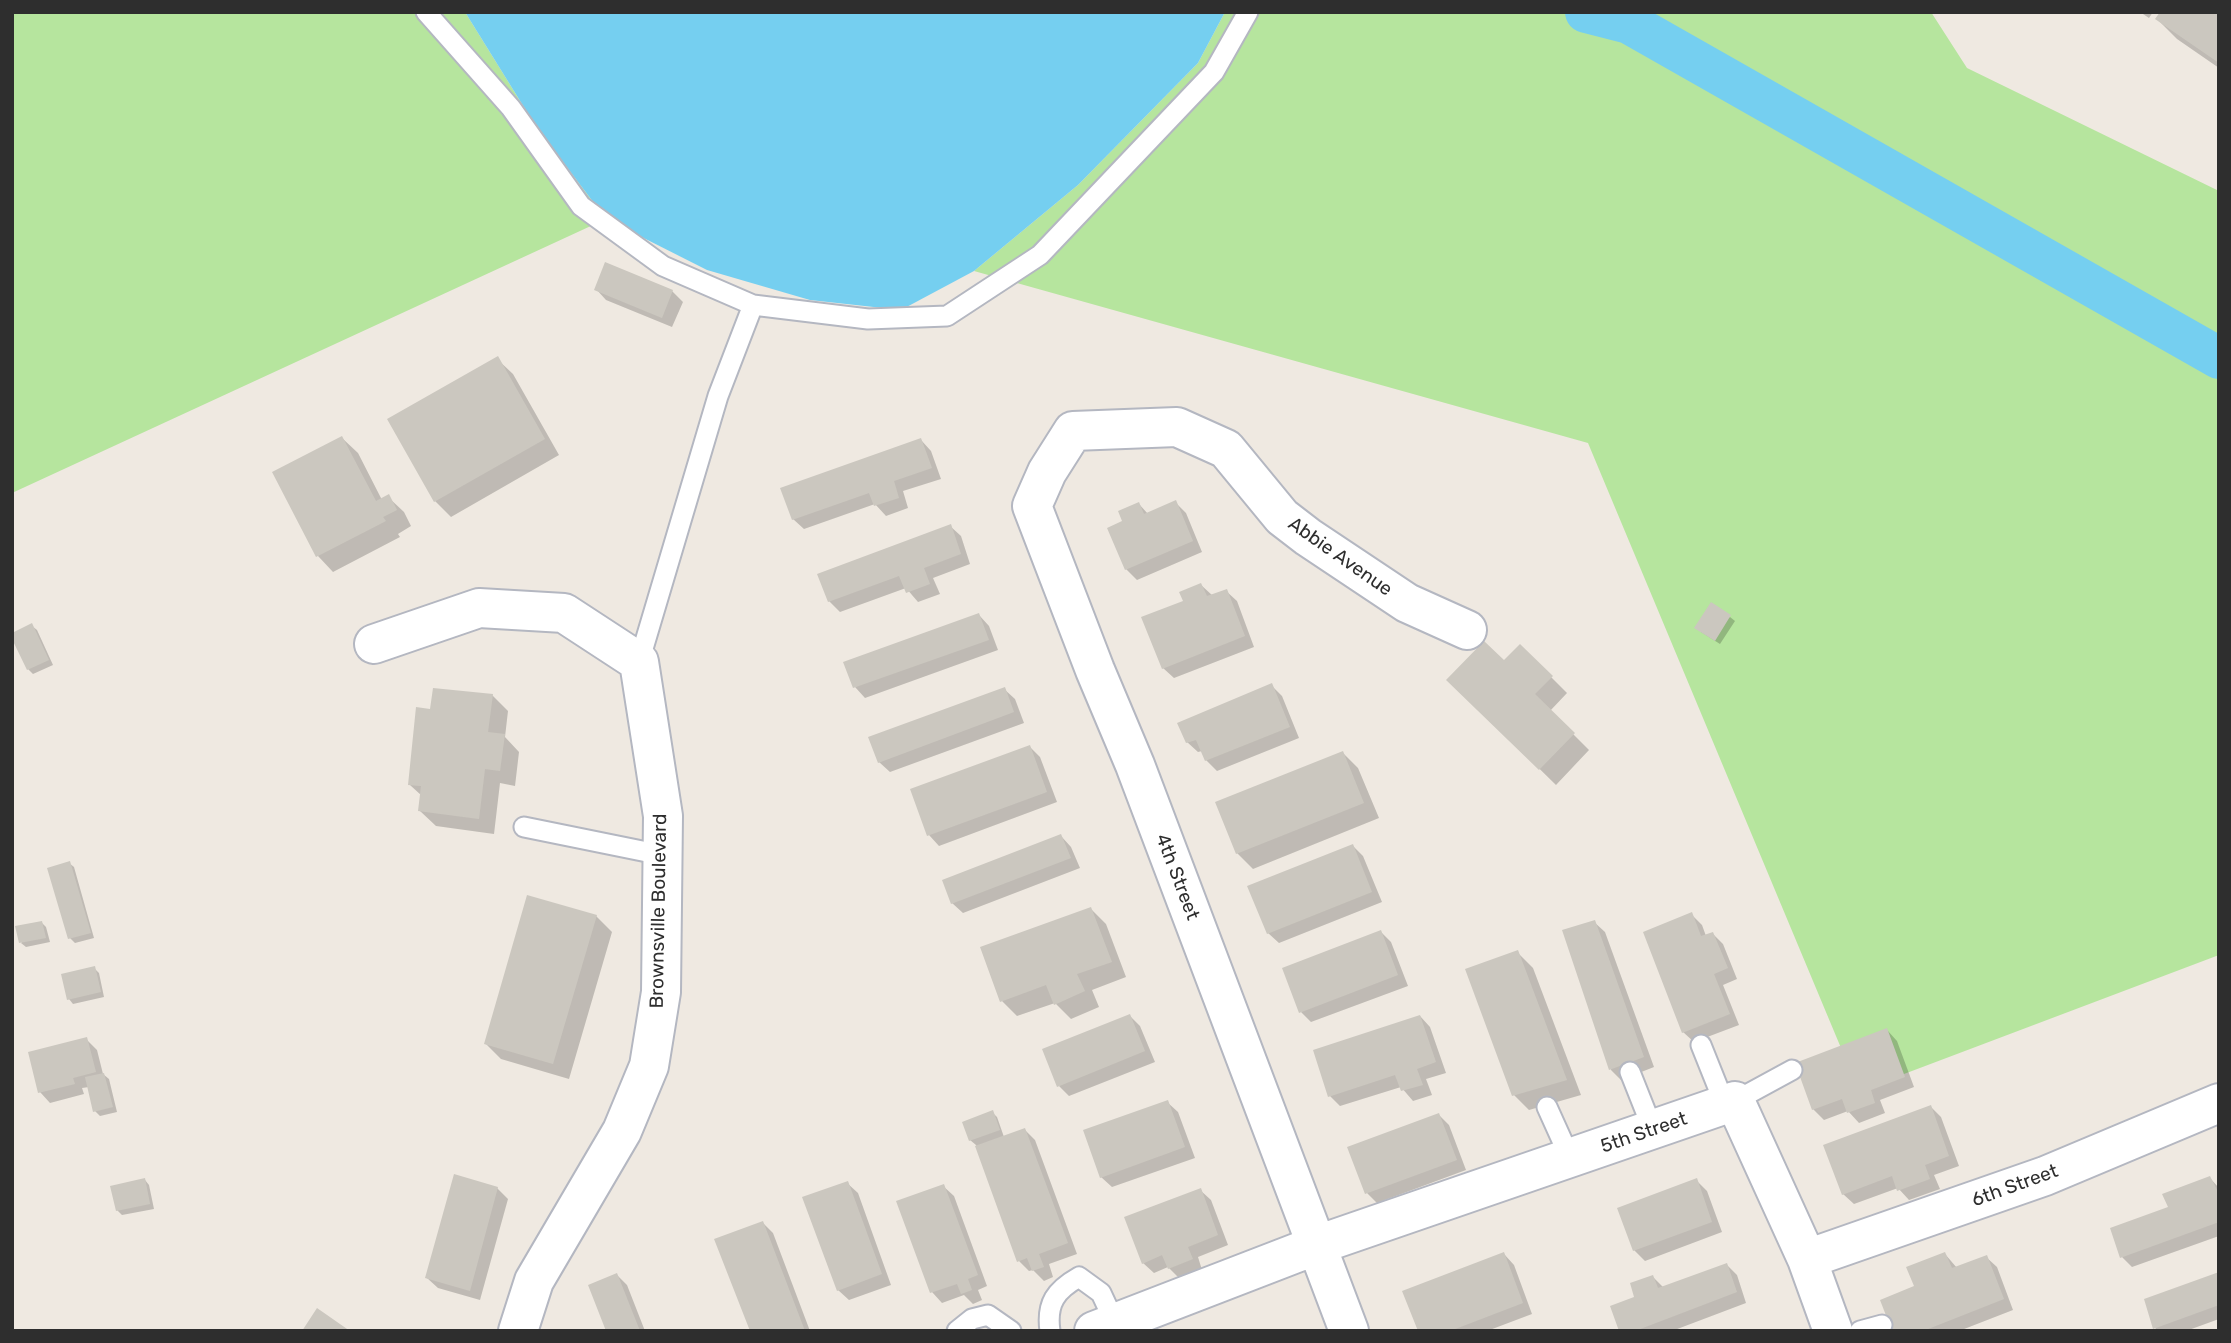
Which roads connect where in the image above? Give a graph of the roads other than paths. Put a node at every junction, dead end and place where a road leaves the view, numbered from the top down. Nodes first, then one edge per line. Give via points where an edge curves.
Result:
1 (426, 12) edge
2 (1248, 12) edge
3 (753, 305) junction
4 (1073, 430) joint
5 (1467, 630) dead end
6 (374, 644) dead end
7 (639, 662) junction
8 (524, 827) dead end
9 (662, 855) junction
10 (1701, 1045) dead end
11 (1792, 1070) dead end
12 (1630, 1072) dead end
13 (2219, 1102) edge
14 (1730, 1103) junction
15 (1546, 1107) dead end
16 (1653, 1130) junction
17 (1570, 1158) junction
18 (1317, 1245) junction
19 (1807, 1259) junction
20 (1882, 1325) dead end
21 (1104, 1327) edge
22 (518, 1331) edge
23 (957, 1331) edge
24 (1011, 1331) edge
25 (1051, 1331) edge
26 (1349, 1331) edge
27 (1833, 1331) edge
28 (1860, 1331) edge

1 - 3 lane via 511,108 581,205 663,266
2 - 3 lane via 1214,72 1040,255 947,316 868,319
3 - 7 lane via 718,396
4 - 5 street, Abbie Avenue via 1177,427 1226,449 1282,517 1308,537 1407,603
4 - 18 street, 4th Street via 1032,506
6 - 7 street via 479,608 564,614
7 - 9 street, Brownsville Boulevard via 663,816
8 - 9 lane
9 - 22 street, Brownsville Boulevard via 661,992 649,1066 622,1131 534,1281
10 - 14 lane
11 - 14 lane
12 - 16 lane
13 - 19 street, 6th Street via 2045,1176
14 - 16 street, 5th Street
14 - 19 street
15 - 17 lane
16 - 17 street, 5th Street
17 - 18 street, 5th Street
18 - 21 street, 5th Street
18 - 26 street, 4th Street
19 - 27 street
20 - 28 lane
21 - 25 lane via 1101,1293 1079,1276 1063,1286 1053,1302
23 - 24 lane via 972,1319 988,1315

